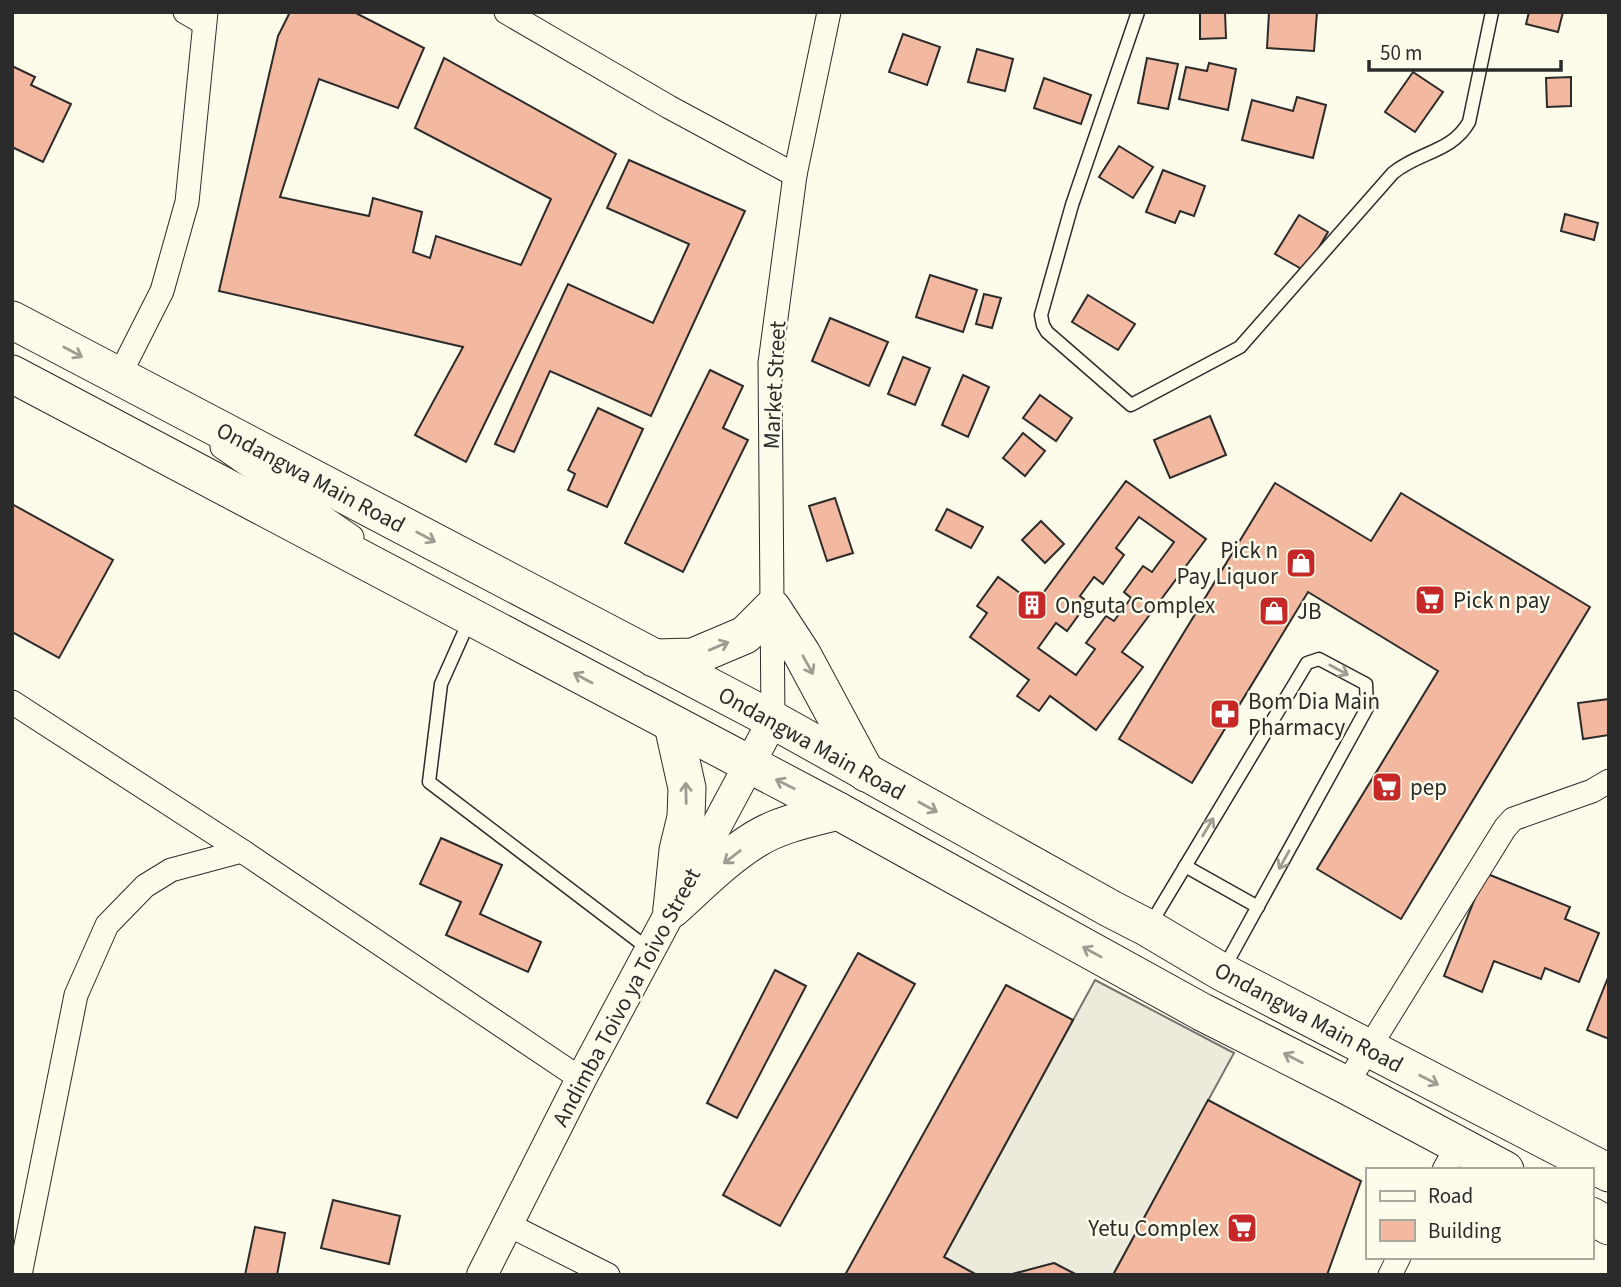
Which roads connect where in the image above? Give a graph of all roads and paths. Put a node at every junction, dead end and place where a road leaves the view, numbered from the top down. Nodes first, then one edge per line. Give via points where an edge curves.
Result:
1 (506, 12) edge
2 (828, 12) edge
3 (1138, 12) edge
4 (1492, 12) edge
5 (199, 16) edge
6 (795, 175) junction
7 (12, 320) edge
8 (12, 374) edge
9 (119, 376) junction
10 (772, 608) junction
11 (470, 618) junction
12 (654, 658) junction
13 (12, 702) edge
14 (773, 720) junction
15 (673, 726) junction
16 (748, 765) junction
17 (866, 772) junction
18 (1609, 781) edge
19 (838, 811) junction
20 (242, 851) junction
21 (1185, 866) junction
22 (1258, 907) junction
23 (672, 909) junction
24 (1148, 928) junction
25 (650, 951) junction
26 (1222, 972) junction
27 (1369, 1049) junction
28 (581, 1079) junction
29 (1346, 1084) junction
30 (1451, 1157) edge
31 (1497, 1168) edge
32 (1609, 1173) edge
33 (1593, 1217) edge
34 (508, 1224) junction
35 (1609, 1226) edge
36 (1398, 1259) edge
37 (20, 1275) edge
38 (482, 1275) edge
39 (608, 1275) edge
40 (1390, 1275) edge

1 - 6 street
2 - 6 street, Market Street
3 - 4 lane via 1072,205 1041,315 1047,332 1130,405 1240,347 1393,173 1461,136 1469,122
5 - 9 street via 187,202 162,291
6 - 10 street, Market Street via 770,363
7 -> 9 main road, Ondangwa Main Road
8 - 11 main road, Ondangwa Main Road
9 - 11 street
9 -> 12 main road, Ondangwa Main Road
12 -> 10 main road via 693,657 745,635
10 - 14 street, Market Street
10 -> 17 main road
15 -> 11 main road, Ondangwa Main Road
11 - 25 lane via 441,684 429,782
12 - 14 main road, Ondangwa Main Road
13 - 20 street
14 - 16 street, Andimba Toivo ya Toivo Street
14 - 17 main road, Ondangwa Main Road
15 - 16 main road, Ondangwa Main Road
23 -> 15 main road via 687,788
19 -> 16 main road, Ondangwa Main Road
16 - 23 street, Andimba Toivo ya Toivo Street
17 -> 24 main road, Ondangwa Main Road
18 - 27 street via 1513,819
19 -> 23 main road via 757,838
29 -> 19 main road, Ondangwa Main Road via 1191,1006
20 - 28 street
20 - 37 street via 171,870 145,886 107,925 76,995
21 - 22 lane
21 -> 22 lane via 1307,663 1319,659 1366,684 1367,708
21 - 24 lane
22 - 26 lane
23 - 25 street, Andimba Toivo ya Toivo Street
24 - 26 main road, Ondangwa Main Road
25 - 28 street, Andimba Toivo ya Toivo Street
26 - 27 main road, Ondangwa Main Road
27 - 29 street
27 -> 32 main road, Ondangwa Main Road
28 - 34 street, Andimba Toivo ya Toivo Street
29 - 30 main road, Ondangwa Main Road
30 - 31 main road, Ondangwa Main Road
33 - 35 main road
34 - 38 street, Andimba Toivo ya Toivo Street
34 - 39 street
36 - 40 street

